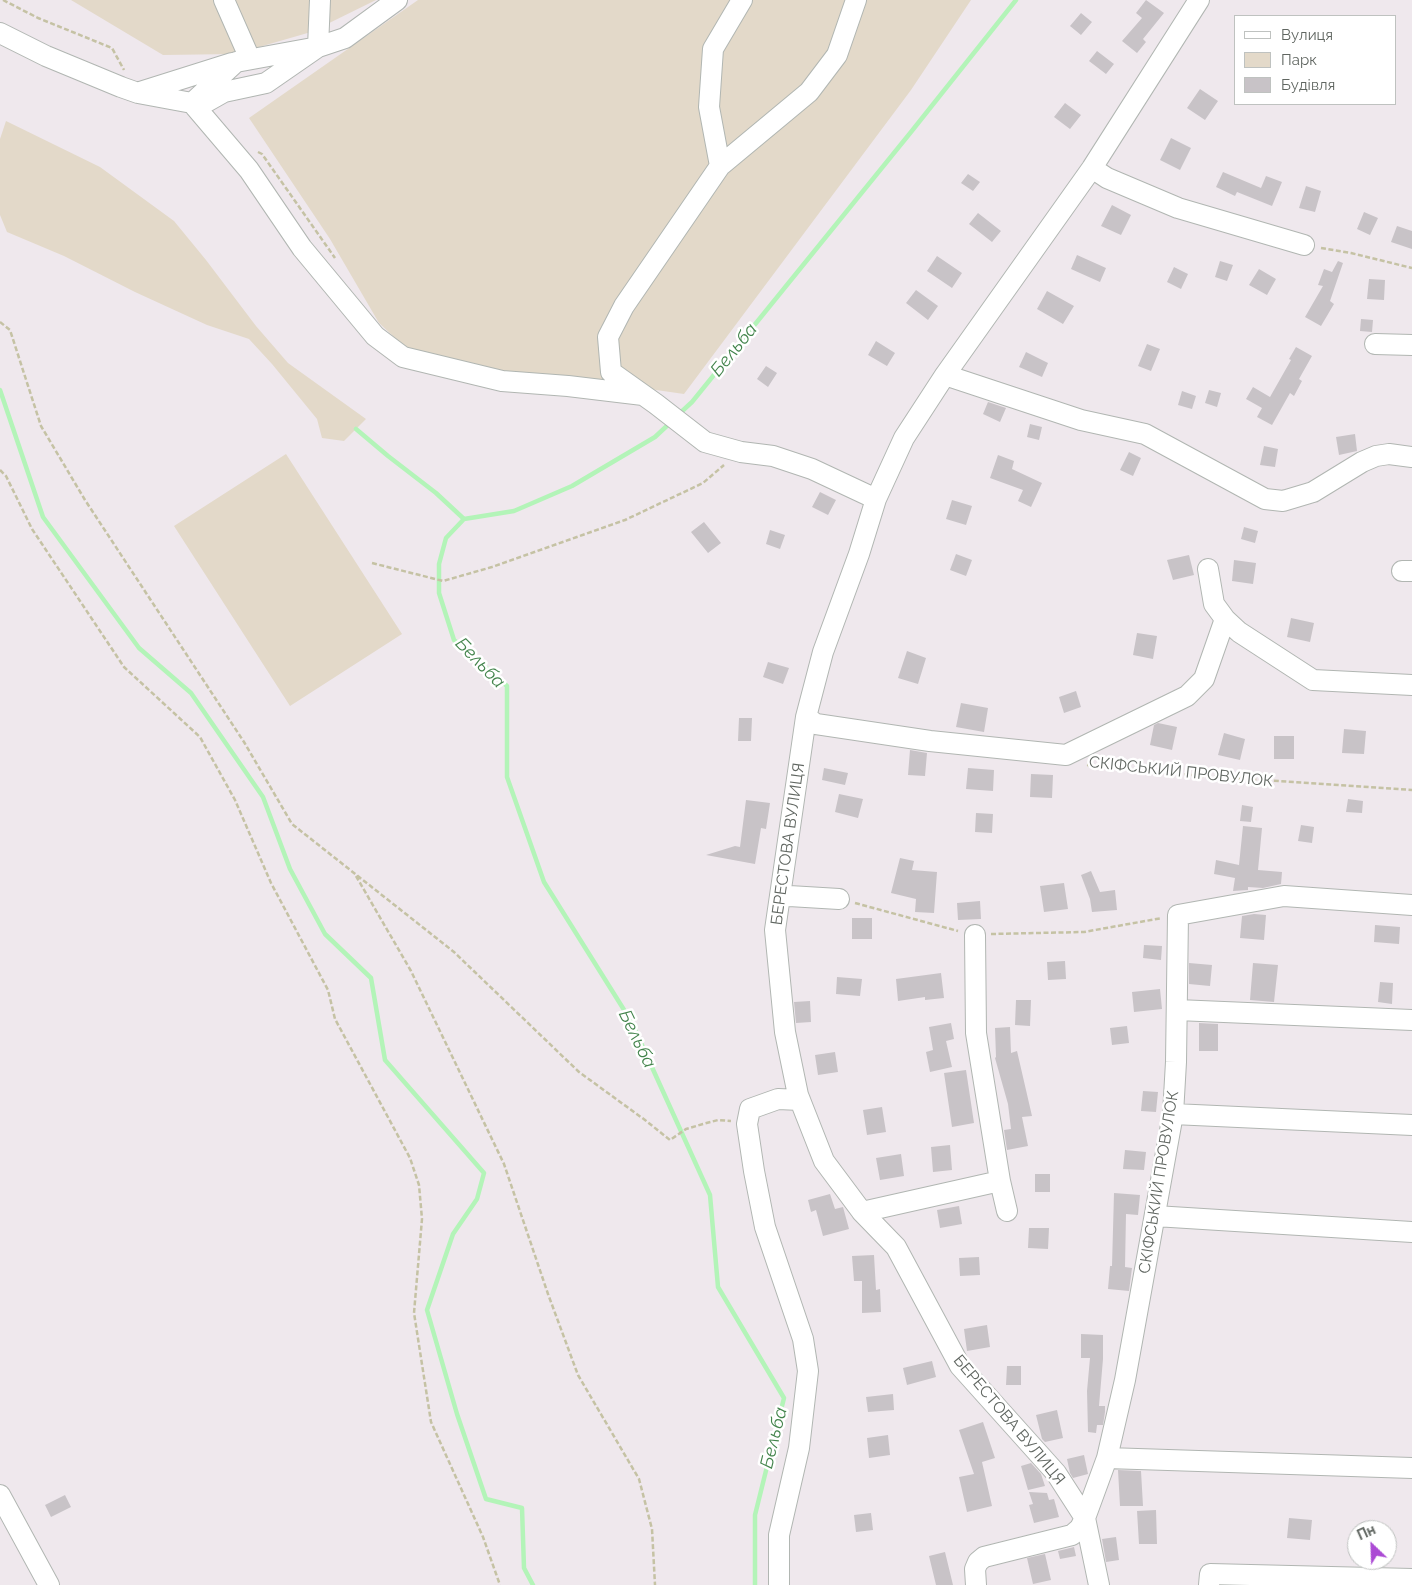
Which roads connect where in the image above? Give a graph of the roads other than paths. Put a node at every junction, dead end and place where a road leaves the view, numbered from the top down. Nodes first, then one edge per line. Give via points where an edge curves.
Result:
1 (224, 0) edge
2 (320, 0) edge
3 (397, 0) edge
4 (742, 0) edge
5 (856, 0) edge
6 (1199, 0) edge
7 (0, 33) edge
8 (318, 47) junction
9 (243, 60) junction
10 (138, 93) junction
11 (195, 105) junction
12 (720, 166) junction
13 (1092, 168) junction
14 (1304, 245) road end
15 (1374, 344) dead end
16 (1412, 345) edge
17 (945, 375) junction
18 (650, 399) junction
19 (1412, 457) edge
20 (876, 499) junction
21 (1208, 569) dead end
22 (1225, 619) junction
23 (1412, 685) edge
24 (806, 717) junction
25 (781, 892) junction
26 (839, 899) road end
27 (1412, 905) edge
28 (975, 935) road end
29 (1177, 1010) junction
30 (1412, 1020) edge
31 (800, 1100) junction
32 (1173, 1114) junction
33 (1412, 1125) edge
34 (1000, 1181) junction
35 (1007, 1211) dead end
36 (862, 1212) junction
37 (1155, 1216) junction
38 (1412, 1232) edge
39 (1107, 1458) junction
40 (1412, 1468) edge
41 (0, 1495) edge
42 (1085, 1518) junction
43 (1412, 1579) edge
44 (1349, 1581) edge
45 (49, 1585) edge
46 (779, 1585) edge
47 (976, 1585) edge
48 (1099, 1585) edge
49 (1209, 1585) edge

1 - 9 street
2 - 8 street
3 - 8 street via 345,38
4 - 12 street via 713,50 709,106
5 - 12 street via 836,55 809,92
6 - 13 street, БЕРЕСТОВА ВУЛИЦЯ
7 - 10 street via 46,56
8 - 9 street
8 - 11 street via 266,83 224,92
9 - 10 street
9 - 11 street
10 - 11 street
11 - 18 street via 250,170 320,270 375,336 404,357 502,381 568,386
12 - 18 street via 624,306 608,337 611,372
13 - 14 street via 1107,178 1178,208
13 - 17 street, БЕРЕСТОВА ВУЛИЦЯ
15 - 16 street
17 - 19 street via 1081,420 1145,434 1265,499 1283,501 1313,492 1376,456
17 - 20 street, БЕРЕСТОВА ВУЛИЦЯ via 904,438
18 - 20 street via 705,442 741,452 773,456 812,469
20 - 24 street, БЕРЕСТОВА ВУЛИЦЯ via 823,652
21 - 22 street via 1214,604
22 - 23 street via 1238,632 1313,680
22 - 24 street, СКІФСЬКИЙ ПРОВУЛОК via 1204,679 1188,696 1066,755 930,741 816,724
24 - 25 street, БЕРЕСТОВА ВУЛИЦЯ
25 - 26 street via 789,896
25 - 31 street, БЕРЕСТОВА ВУЛИЦЯ via 775,930 785,1032
27 - 29 street, СКІФСЬКИЙ ПРОВУЛОК via 1284,896 1178,915
28 - 34 street via 976,1033
29 - 30 street
29 - 32 street, СКІФСЬКИЙ ПРОВУЛОК
31 - 36 street, БЕРЕСТОВА ВУЛИЦЯ via 824,1161
31 - 46 street via 778,1098 750,1109 747,1124 765,1227 802,1338 808,1371 799,1448 779,1536
32 - 33 street
32 - 37 street, СКІФСЬКИЙ ПРОВУЛОК
34 - 35 street
34 - 36 street
36 - 42 street, БЕРЕСТОВА ВУЛИЦЯ via 896,1248 960,1366 1056,1472
37 - 38 street
37 - 39 street, СКІФСЬКИЙ ПРОВУЛОК
39 - 40 street
39 - 42 street, СКІФСЬКИЙ ПРОВУЛОК
41 - 45 street
42 - 47 street via 1072,1535 984,1557 978,1562
42 - 48 street
43 - 44 street
44 - 49 street via 1210,1574

